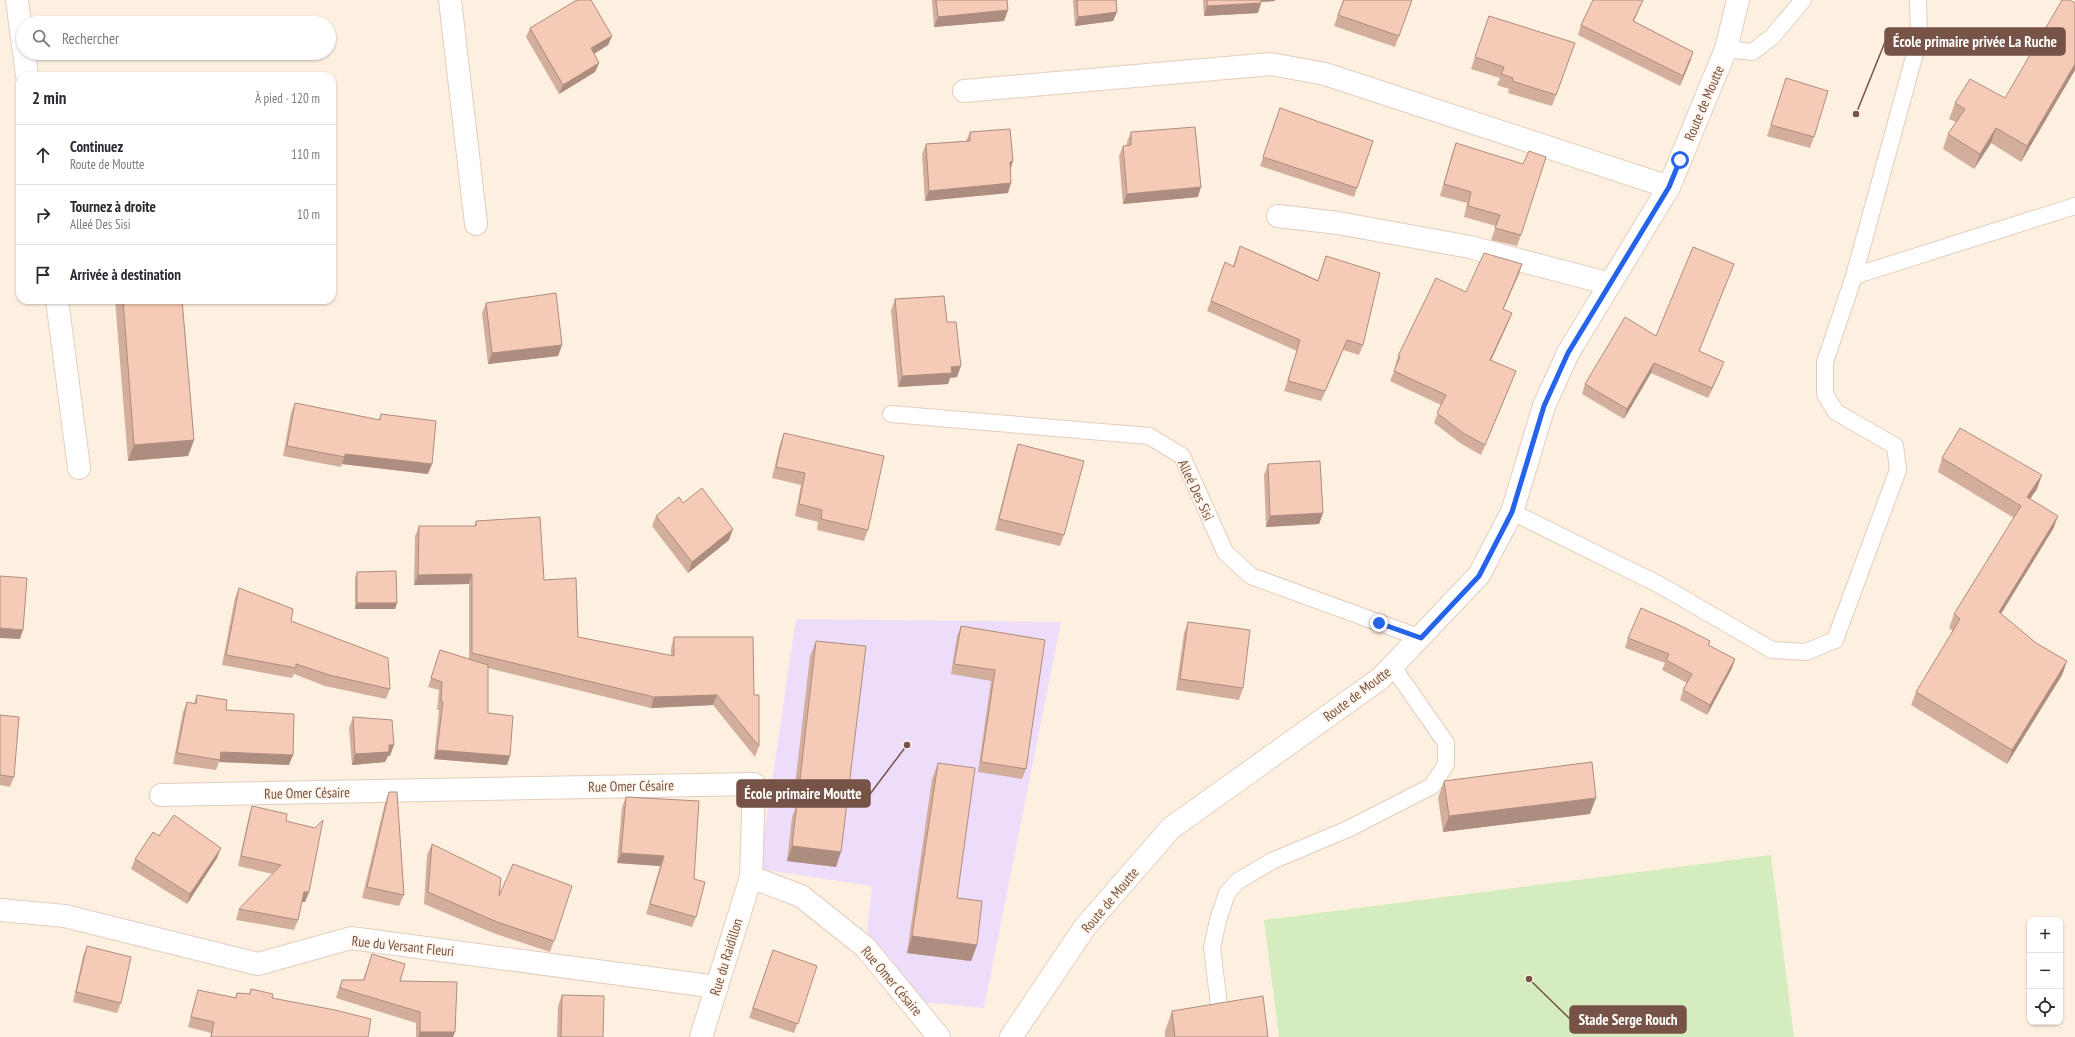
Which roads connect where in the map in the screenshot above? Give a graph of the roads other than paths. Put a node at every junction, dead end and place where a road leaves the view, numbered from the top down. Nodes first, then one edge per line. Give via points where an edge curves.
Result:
1 (17, 0) edge
2 (450, 0) edge
3 (1738, 0) edge
4 (1802, 0) edge
5 (1918, 0) edge
6 (19, 16) edge
7 (1726, 49) junction
8 (25, 60) edge
9 (26, 72) edge
10 (964, 91) dead end
11 (1669, 187) junction
12 (2075, 206) edge
13 (1278, 216) dead end
14 (476, 224) dead end
15 (1854, 276) junction
16 (1610, 284) junction
17 (58, 304) edge
18 (891, 414) dead end
19 (79, 468) dead end
20 (1512, 512) junction
21 (1421, 638) junction
22 (1393, 667) junction
23 (161, 795) dead end
24 (751, 877) junction
25 (0, 910) edge
26 (716, 987) junction
27 (1219, 1005) edge
28 (701, 1037) edge
29 (939, 1037) edge
30 (1011, 1037) edge

1 - 6 street
2 - 14 street
3 - 7 street, Route de Moutte
4 - 7 lane via 1772,37 1752,52
5 - 15 lane via 1919,39
7 - 11 street, Route de Moutte
8 - 9 street
10 - 11 street via 1271,64 1325,74
11 - 16 street, Route de Moutte
12 - 15 lane
13 - 16 street via 1338,223 1470,247
15 - 20 lane via 1825,362 1825,394 1836,412 1895,446 1898,470 1835,640 1806,652 1772,650 1660,585
16 - 20 street, Route de Moutte via 1568,353 1544,406
17 - 19 street
18 - 21 lane, Alleé Des Sisi via 1148,436 1182,456 1225,552 1251,576
20 - 21 street, Route de Moutte via 1479,576
21 - 22 street, Route de Moutte
22 - 27 lane via 1446,743 1446,764 1432,786 1348,829 1272,861 1238,881 1227,893 1212,948
22 - 30 street, Route de Moutte via 1171,828 1085,927
23 - 24 street, Rue Omer Césaire via 754,784
24 - 26 street, Rue du Raidillon
24 - 29 street, Rue Omer Césaire via 801,896 865,947
25 - 26 street, Rue du Versant Fleuri via 64,916 258,964 351,938
26 - 28 street, Rue du Raidillon

